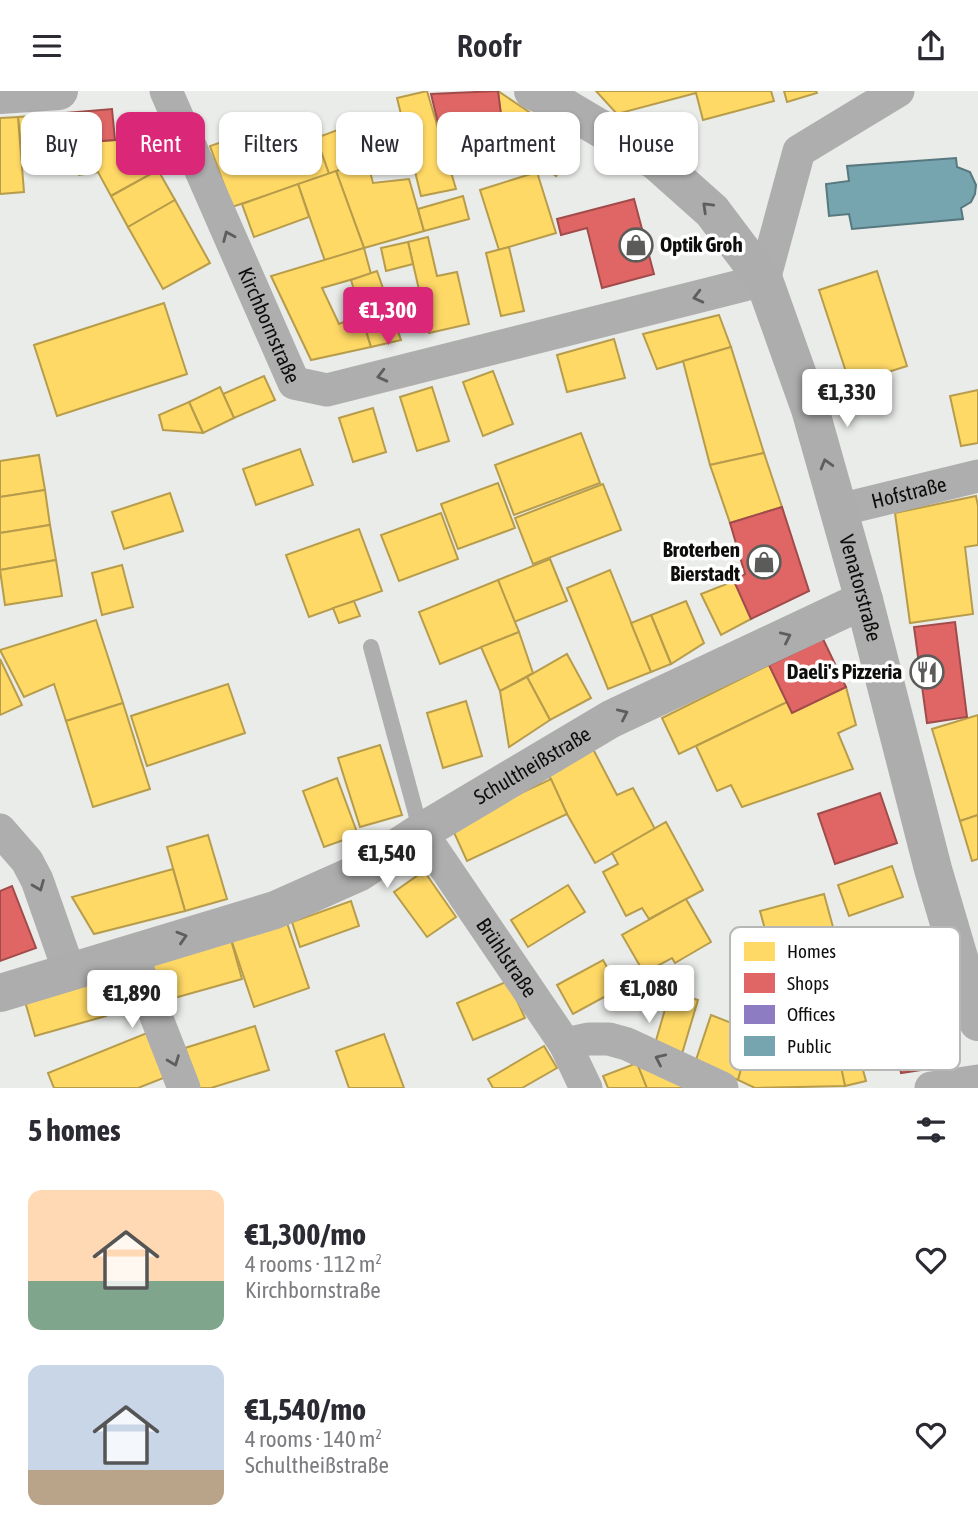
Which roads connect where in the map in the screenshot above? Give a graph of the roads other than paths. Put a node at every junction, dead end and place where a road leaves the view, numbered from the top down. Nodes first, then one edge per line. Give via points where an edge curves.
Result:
1 (59, 91) edge
2 (166, 91) edge
3 (533, 91) edge
4 (898, 91) edge
5 (0, 95) edge
6 (764, 280) junction
7 (978, 476) edge
8 (839, 510) junction
9 (864, 600) junction
10 (372, 647) dead end
11 (0, 830) edge
12 (421, 832) junction
13 (950, 927) edge
14 (131, 952) junction
15 (960, 961) edge
16 (69, 971) junction
17 (0, 993) edge
18 (978, 1022) edge
19 (565, 1044) junction
20 (978, 1080) edge
21 (184, 1088) edge
22 (586, 1088) edge
23 (722, 1088) edge
24 (931, 1088) edge

1 - 5 main road
6 -> 2 street, Kirchbornstraße via 327,390 294,383
6 -> 3 main road, Venatorstraße via 712,211 657,163
4 - 6 street via 799,151
8 -> 6 main road, Venatorstraße via 810,409
7 - 8 street, Hofstraße
8 - 9 main road, Venatorstraße
12 -> 9 main road, Schultheißstraße via 611,719
9 - 13 main road, Venatorstraße
10 - 12 lane
11 -> 16 street via 37,880
14 -> 12 main road, Schultheißstraße via 275,909 358,873
12 - 19 street, Brühlstraße
14 - 16 main road, Schultheißstraße
14 -> 21 street
15 - 18 main road, Venatorstraße
16 - 17 main road, Schultheißstraße
19 - 22 street, Brühlstraße
23 -> 19 street via 627,1044 609,1039
20 - 24 street

